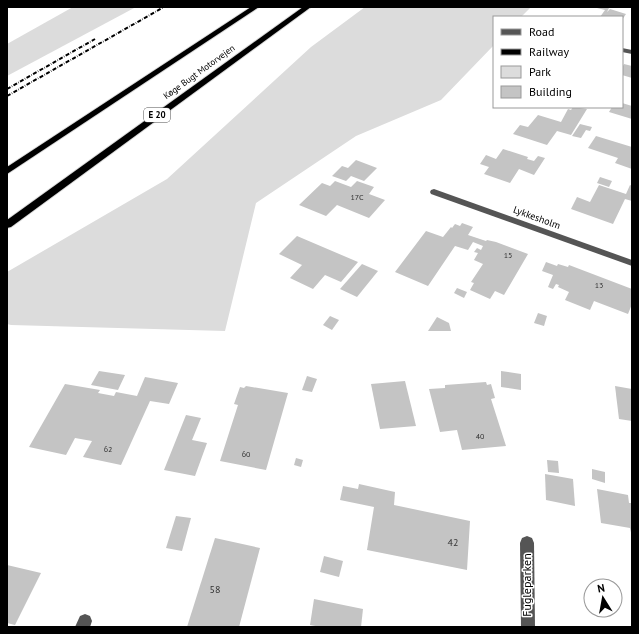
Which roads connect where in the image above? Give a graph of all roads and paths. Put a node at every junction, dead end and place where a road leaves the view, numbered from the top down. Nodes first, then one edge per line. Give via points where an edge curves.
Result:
1 (256, 7) edge
2 (308, 7) edge
3 (623, 50) dead end
4 (632, 52) edge
5 (7, 170) edge
6 (434, 192) dead end
7 (7, 225) edge
8 (632, 263) edge
9 (527, 543) dead end
10 (528, 627) edge

1 - 5 highway
2 - 7 highway, Køge Bugt Motorvejen / E 20 via 245,50
3 - 4 street
6 - 8 street, Lykkesholm
9 - 10 street, Fugleparken

